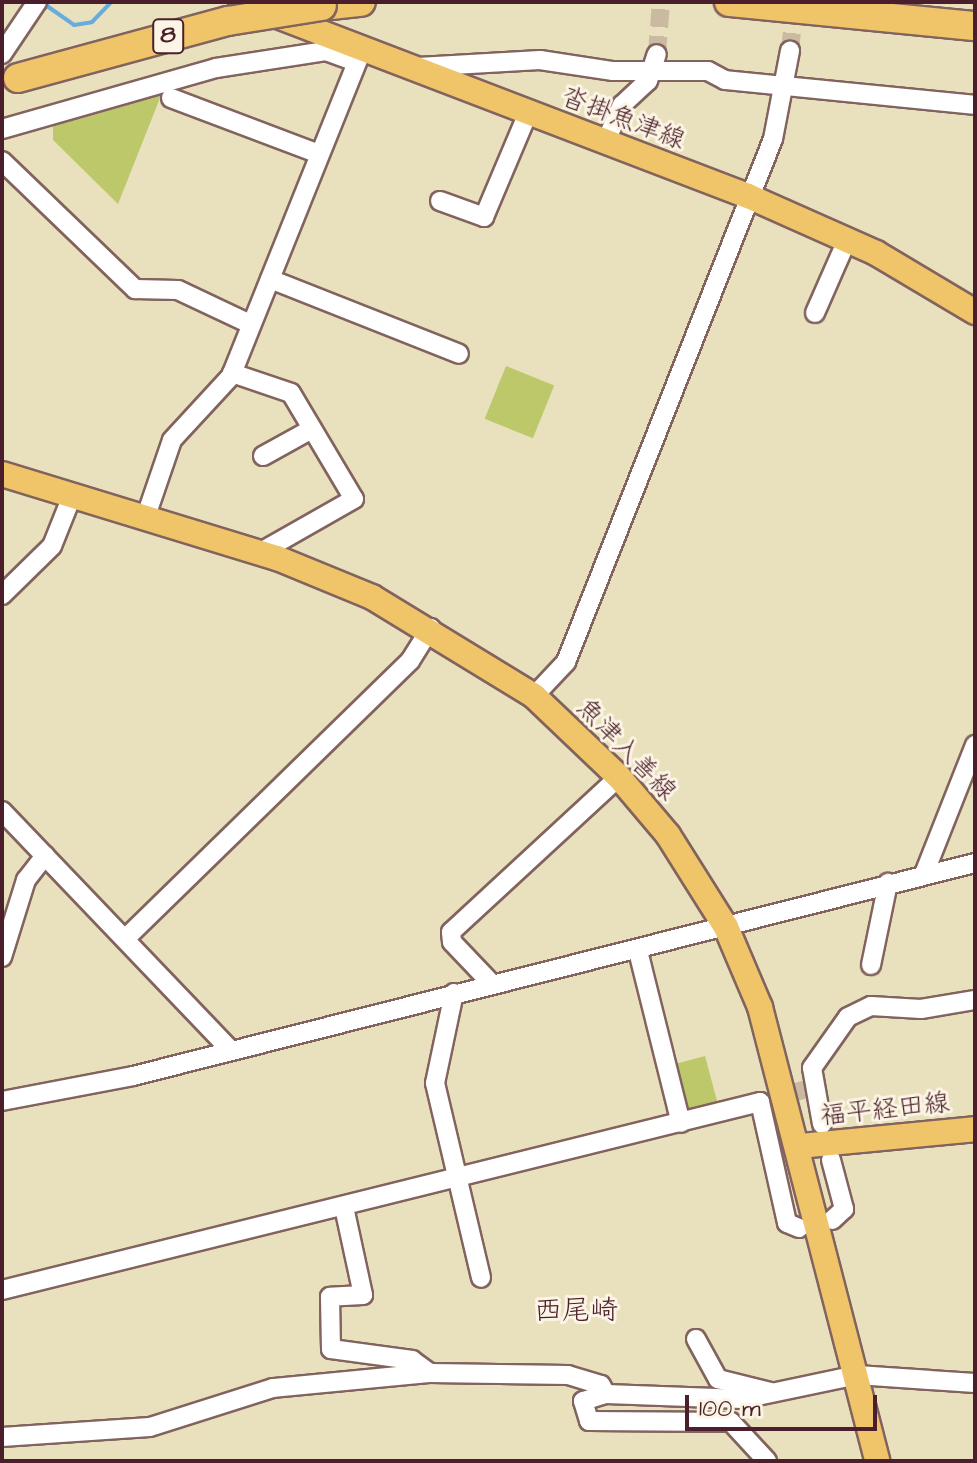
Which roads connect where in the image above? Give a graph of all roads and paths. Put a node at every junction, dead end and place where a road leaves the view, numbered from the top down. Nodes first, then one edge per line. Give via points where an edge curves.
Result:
1 (37, 2) edge
2 (241, 2) edge
3 (361, 2) edge
4 (729, 2) edge
5 (975, 26) edge
6 (790, 51) tunnel mouth
7 (2, 54) edge
8 (360, 55) junction
9 (655, 62) junction
10 (413, 68) junction
11 (7, 81) edge
12 (788, 84) junction
13 (171, 98) dead end
14 (975, 105) edge
15 (528, 113) junction
16 (2, 129) edge
17 (605, 143) junction
18 (319, 154) junction
19 (2, 161) edge
20 (748, 196) junction
21 (440, 201) dead end
22 (847, 240) junction
23 (270, 279) junction
24 (975, 312) edge
25 (815, 313) dead end
26 (250, 324) junction
27 (459, 354) dead end
28 (232, 373) junction
29 (312, 429) junction
30 (263, 456) dead end
31 (2, 474) edge
32 (72, 496) junction
33 (145, 519) junction
34 (259, 553) junction
35 (2, 595) edge
36 (431, 628) junction
37 (534, 696) junction
38 (975, 745) edge
39 (619, 777) junction
40 (2, 811) edge
41 (45, 856) junction
42 (975, 863) edge
43 (924, 874) junction
44 (888, 883) junction
45 (726, 927) junction
46 (125, 939) junction
47 (638, 951) junction
48 (2, 957) edge
49 (871, 965) dead end
50 (492, 984) junction
51 (454, 993) junction
52 (975, 1000) edge
53 (230, 1050) junction
54 (2, 1101) edge
55 (681, 1123) junction
56 (822, 1124) dead end
57 (975, 1129) edge
58 (800, 1146) junction
59 (831, 1160) dead end
60 (457, 1179) junction
61 (344, 1207) junction
62 (832, 1220) dead end
63 (799, 1228) dead end
64 (481, 1278) dead end
65 (2, 1290) edge
66 (696, 1339) dead end
67 (430, 1373) junction
68 (858, 1383) junction
69 (975, 1383) edge
70 (772, 1393) junction
71 (606, 1394) junction
72 (2, 1437) edge
73 (767, 1461) edge
74 (877, 1461) edge

1 - 7 street
2 - 8 main road, 沓掛魚津線
3 - 11 highway, 8, bridge via 228,21
4 - 5 highway
6 - 12 street
8 - 10 main road, 沓掛魚津線
8 - 16 street via 326,51 216,68
8 - 18 street
9 - 10 street via 540,60
9 - 12 street
9 - 17 street via 622,105
10 - 15 main road, 沓掛魚津線
12 - 14 street
12 - 20 street
13 - 18 street
15 - 17 main road, 沓掛魚津線
15 - 21 street via 484,217
17 - 20 main road, 沓掛魚津線
18 - 23 street
19 - 26 street via 135,289 178,290
20 - 22 main road, 沓掛魚津線
20 - 37 street via 566,662
22 - 24 main road, 沓掛魚津線
22 - 25 street
23 - 26 street
23 - 27 street
26 - 28 street
28 - 29 street via 291,393
28 - 33 street via 172,440
29 - 30 street
29 - 34 street via 354,499
31 - 32 main road, 魚津入善線
32 - 33 main road, 魚津入善線
32 - 35 street via 52,546
33 - 34 main road, 魚津入善線
34 - 36 main road, 魚津入善線
36 - 37 main road, 魚津入善線
36 - 46 street via 410,661
37 - 39 main road, 魚津入善線
38 - 43 street
39 - 45 main road, 魚津入善線 via 668,835
39 - 50 street via 451,932 452,942
40 - 41 street
41 - 46 street
41 - 48 street via 26,880
42 - 43 street
43 - 44 street
44 - 45 street
44 - 49 street
45 - 47 street
45 - 58 main road, 魚津入善線 via 760,1007
46 - 53 street
47 - 50 street
47 - 55 street
50 - 51 street
51 - 53 street
51 - 60 street via 435,1083
52 - 56 street via 921,1009 871,1006 848,1017 812,1068
53 - 54 street
55 - 60 street
55 - 63 street via 760,1102 787,1223
57 - 58 main road, 福平経田線
58 - 68 main road, 魚津入善線
59 - 62 street via 844,1209
60 - 61 street
60 - 64 street
61 - 65 street
61 - 67 street via 363,1295 330,1297 327,1343 412,1360
66 - 70 street via 718,1379
67 - 71 street via 568,1375 601,1385
67 - 72 street via 273,1388 150,1427
68 - 69 street
68 - 70 street
68 - 74 main road, 魚津入善線
70 - 71 street via 743,1399
71 - 73 street via 583,1401 589,1421 731,1422

